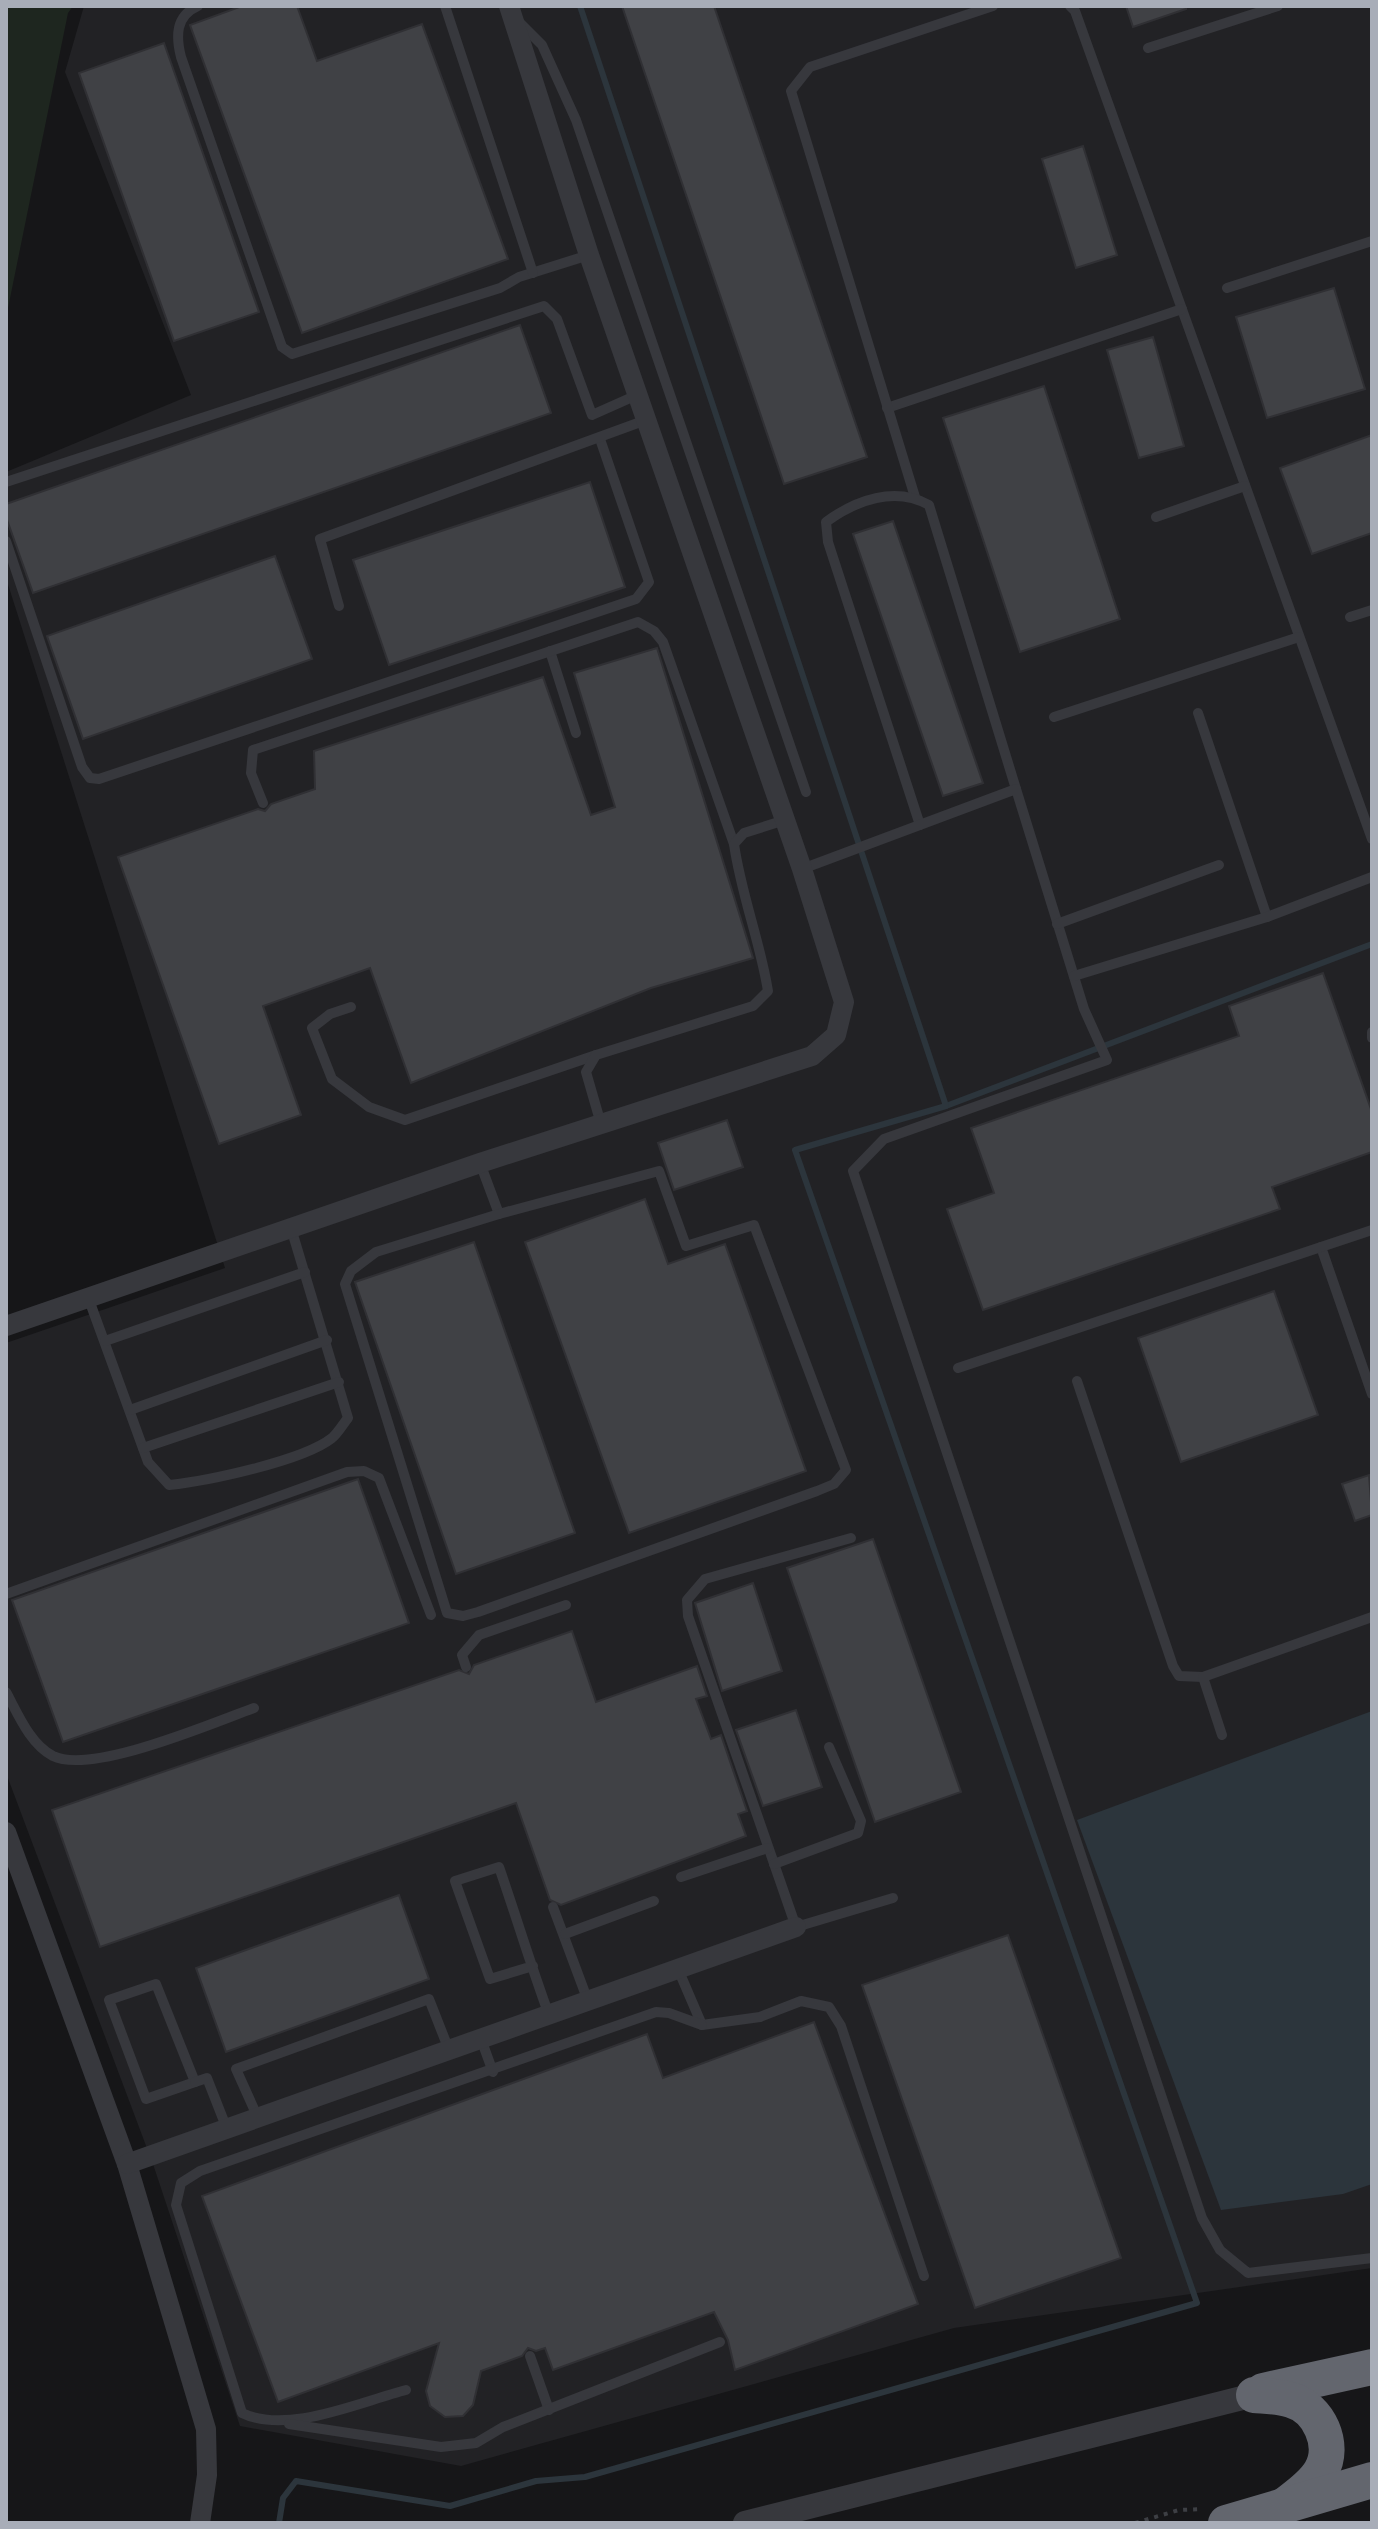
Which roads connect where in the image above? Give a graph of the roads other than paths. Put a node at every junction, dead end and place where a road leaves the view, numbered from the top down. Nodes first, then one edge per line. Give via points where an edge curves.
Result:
1 (198, 6) edge
2 (445, 6) edge
3 (993, 6) edge
4 (1070, 6) edge
5 (1278, 6) edge
6 (511, 11) edge
7 (1148, 48) dead end
8 (1372, 241) edge
9 (589, 255) junction
10 (533, 273) junction
11 (1227, 288) dead end
12 (1182, 309) junction
13 (637, 395) junction
14 (887, 408) junction
15 (646, 420) junction
16 (600, 439) junction
17 (6, 482) edge
18 (1245, 486) junction
19 (915, 497) junction
20 (1156, 517) dead end
21 (6, 541) edge
22 (339, 606) dead end
23 (1372, 610) edge
24 (1350, 617) dead end
25 (1299, 637) junction
26 (550, 651) junction
27 (1198, 713) dead end
28 (1054, 717) dead end
29 (576, 733) dead end
30 (1016, 789) junction
31 (806, 792) dead end
32 (263, 803) dead end
33 (785, 820) junction
34 (920, 825) junction
35 (1372, 839) edge
36 (734, 844) junction
37 (1219, 865) dead end
38 (802, 869) junction
39 (1372, 877) edge
40 (1267, 917) junction
41 (1057, 924) junction
42 (1074, 976) junction
43 (351, 1007) dead end
44 (596, 1055) junction
45 (601, 1124) junction
46 (480, 1163) junction
47 (499, 1214) junction
48 (291, 1228) junction
49 (1372, 1230) edge
50 (1321, 1247) junction
51 (305, 1272) junction
52 (88, 1297) junction
53 (6, 1326) edge
54 (327, 1340) junction
55 (105, 1341) junction
56 (958, 1368) dead end
57 (1077, 1381) dead end
58 (339, 1382) junction
59 (1372, 1394) edge
60 (130, 1410) junction
61 (143, 1448) junction
62 (851, 1538) dead end
63 (6, 1594) edge
64 (566, 1605) dead end
65 (431, 1615) dead end
66 (1372, 1617) edge
67 (466, 1667) dead end
68 (1203, 1677) junction
69 (6, 1692) edge
70 (254, 1708) dead end
71 (1222, 1735) dead end
72 (829, 1747) dead end
73 (6, 1832) edge
74 (768, 1848) junction
75 (774, 1864) junction
76 (681, 1877) dead end
77 (893, 1898) dead end
78 (654, 1901) dead end
79 (553, 1907) dead end
80 (796, 1927) junction
81 (565, 1934) junction
82 (533, 1966) junction
83 (678, 1969) junction
84 (588, 2001) junction
85 (549, 2015) junction
86 (702, 2025) junction
87 (481, 2039) junction
88 (449, 2050) junction
89 (493, 2072) junction
90 (195, 2082) junction
91 (258, 2118) junction
92 (227, 2129) junction
93 (127, 2164) junction
94 (1372, 2258) edge
95 (924, 2276) dead end
96 (720, 2342) dead end
97 (530, 2356) dead end
98 (1372, 2367) edge
99 (406, 2390) dead end
100 (1254, 2395) junction
101 (549, 2410) junction
102 (284, 2423) junction
103 (1372, 2480) edge
104 (1285, 2505) junction
105 (1230, 2522) edge
106 (200, 2523) edge
107 (745, 2523) edge

1 - 10 lane via 180,21 176,37 282,347 292,354
2 - 10 lane
3 - 14 lane via 810,67 791,91
4 - 12 lane
5 - 7 lane
6 - 9 street
6 - 31 lane via 542,45 576,120
8 - 11 lane
9 - 10 lane
9 - 13 street
12 - 14 lane
12 - 18 lane
13 - 15 street
13 - 17 lane via 592,415 557,319 544,306
14 - 19 lane
15 - 16 lane
15 - 33 street
16 - 21 lane via 649,582 636,599 99,779 90,778 82,767
16 - 22 lane via 320,539
18 - 20 lane
18 - 25 lane
19 - 30 lane via 929,505
19 - 34 lane via 895,493 841,511 826,522 828,542
23 - 24 lane
25 - 28 lane
25 - 35 lane
26 - 29 lane
26 - 32 lane via 253,750 251,773
26 - 36 lane via 638,622 654,631 663,642
27 - 40 lane
30 - 34 lane
30 - 41 lane
33 - 36 lane via 744,833
33 - 38 street
34 - 38 lane
36 - 44 lane via 768,991 753,1006
37 - 41 lane
38 - 45 street via 844,1002 836,1035 812,1056
39 - 40 lane
40 - 42 lane
41 - 42 lane
42 - 94 lane via 1107,1060 884,1139 853,1171 1202,2218 1220,2250 1248,2273
43 - 44 lane via 312,1028 332,1079 369,1107 405,1120
44 - 45 lane via 586,1072
45 - 46 street
46 - 47 lane
46 - 48 street
47 - 47 lane via 376,1252 351,1271 345,1284 447,1613 478,1612 817,1491 834,1484 846,1470 754,1225 686,1246 659,1171
48 - 51 lane
48 - 52 street
49 - 50 lane
50 - 56 lane
50 - 59 lane
51 - 54 lane
51 - 55 lane
52 - 53 street
52 - 55 lane
54 - 58 lane
54 - 60 lane
55 - 60 lane
57 - 68 lane via 1173,1666 1179,1676
58 - 61 lane
58 - 61 lane via 348,1418 332,1438 299,1453 212,1481 169,1485
60 - 61 lane
62 - 74 lane via 705,1579 687,1600 688,1616
63 - 65 lane via 347,1472 364,1471 379,1478
64 - 67 lane via 479,1635 462,1655
66 - 68 lane
68 - 71 lane
69 - 70 lane via 40,1747 79,1763 142,1748
72 - 75 lane via 861,1821 858,1833
73 - 93 street
74 - 75 lane
74 - 76 lane
75 - 80 lane
77 - 80 lane
78 - 81 lane
79 - 81 lane
80 - 83 street
81 - 84 lane
82 - 82 lane via 490,1979 455,1881 499,1867
82 - 85 lane
83 - 84 street
83 - 86 lane
84 - 85 street
85 - 87 street
86 - 89 lane via 656,2012
86 - 95 lane via 760,2017 801,2001 829,2007 841,2026
87 - 88 street
87 - 89 lane
88 - 91 street
88 - 91 lane via 429,1999 236,2069
89 - 102 lane via 200,2171 181,2183 176,2205 242,2413
90 - 90 lane via 146,2099 109,2000 156,1984
90 - 92 lane via 207,2078
91 - 92 street
92 - 93 street
93 - 106 street via 206,2429
96 - 101 lane
97 - 101 lane
98 - 100 highway
99 - 102 lane
100 - 104 highway via 1299,2403 1324,2433 1327,2455 1320,2473
100 - 107 street
101 - 102 lane via 476,2443 441,2447
103 - 104 highway
104 - 105 highway

